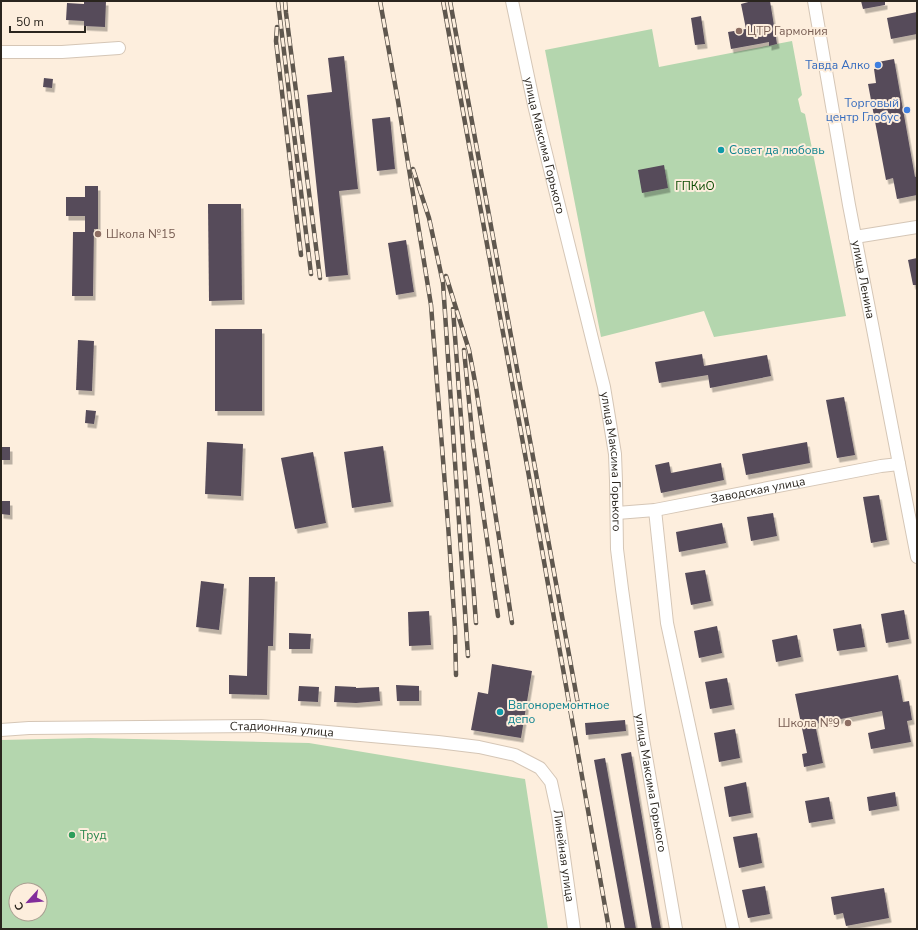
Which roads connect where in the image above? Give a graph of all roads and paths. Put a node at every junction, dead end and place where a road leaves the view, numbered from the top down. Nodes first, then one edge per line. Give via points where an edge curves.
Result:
1 (512, 1) edge
2 (814, 1) edge
3 (119, 48) dead end
4 (1, 52) edge
5 (917, 227) edge
6 (855, 237) junction
7 (899, 464) junction
8 (655, 510) junction
9 (617, 513) junction
10 (917, 557) edge
11 (1, 721) edge
12 (29, 728) junction
13 (1, 730) edge
14 (551, 782) joint
15 (574, 929) edge
16 (676, 929) edge
17 (733, 929) edge

1 - 9 street, улица Максима Горького via 534,105 604,387 615,454
2 - 6 street, улица Ленина
3 - 4 street via 62,52
5 - 6 street
6 - 7 street, улица Ленина
7 - 8 street, Заводская улица
7 - 10 street, улица Ленина
8 - 9 street, Заводская улица
8 - 17 street via 668,623
9 - 16 street, улица Максима Горького via 617,549 643,739
11 - 12 street
12 - 13 street, Стадионная улица
12 - 14 street, Стадионная улица via 260,726 438,742 516,755 540,768
14 - 15 street, Линейная улица

